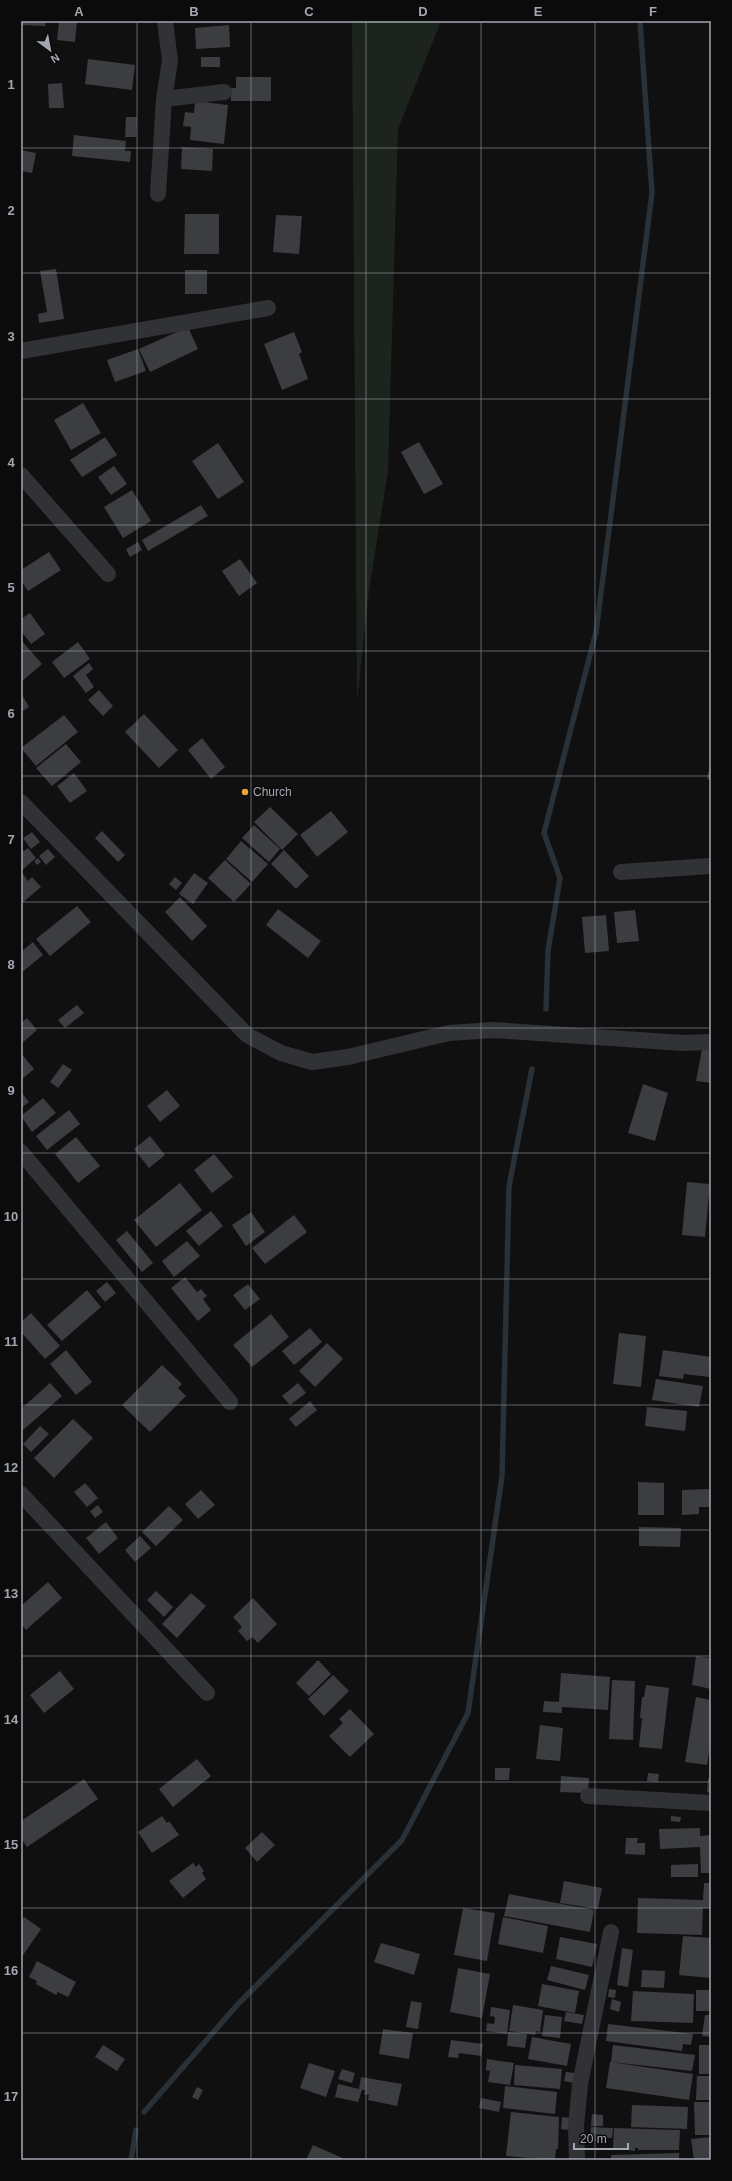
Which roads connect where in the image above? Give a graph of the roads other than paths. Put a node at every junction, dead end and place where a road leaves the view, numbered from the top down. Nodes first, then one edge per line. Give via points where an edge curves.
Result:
1 (165, 21) edge
2 (224, 92) dead end
3 (164, 99) junction
4 (158, 194) dead end
5 (268, 308) dead end
6 (21, 351) edge
7 (21, 475) edge
8 (108, 574) dead end
9 (21, 802) edge
10 (711, 866) edge
11 (622, 872) dead end
12 (711, 1042) edge
13 (21, 1152) edge
14 (230, 1402) dead end
15 (21, 1494) edge
16 (207, 1693) dead end
17 (588, 1796) dead end
18 (711, 1803) edge
19 (611, 1932) dead end
20 (577, 2160) edge

1 - 3 street via 170,61
2 - 3 street
3 - 4 street
5 - 6 street
7 - 8 street
9 - 12 street via 247,1035 281,1053 312,1062 348,1057 449,1033 494,1030 683,1043
10 - 11 street
13 - 14 street
15 - 16 street
17 - 18 street
19 - 20 street via 580,2084 576,2126

